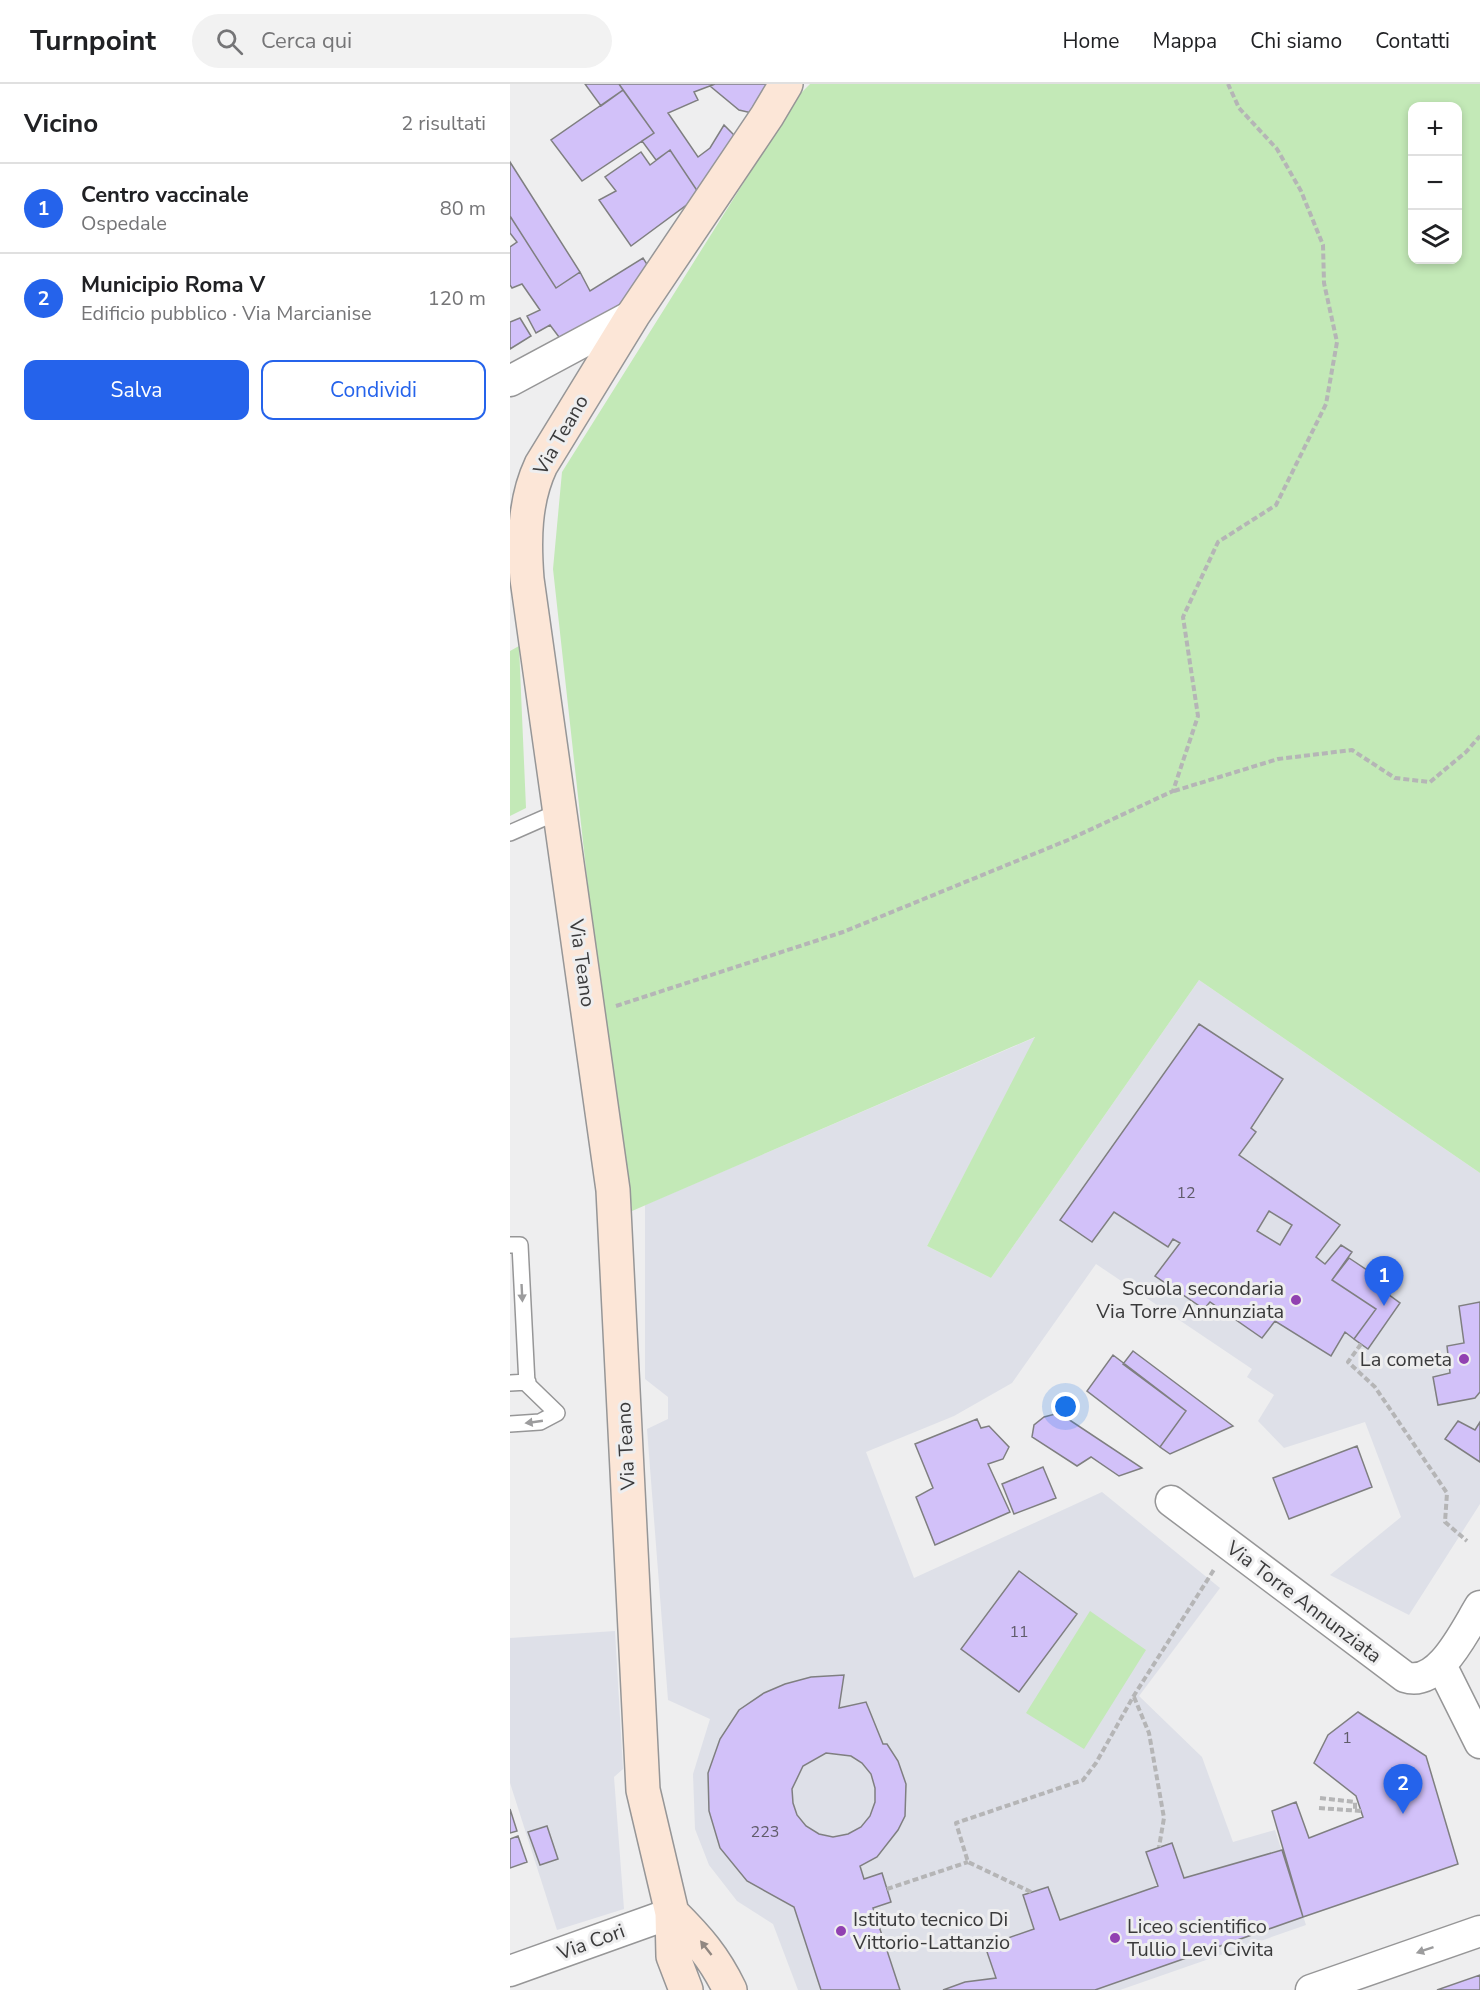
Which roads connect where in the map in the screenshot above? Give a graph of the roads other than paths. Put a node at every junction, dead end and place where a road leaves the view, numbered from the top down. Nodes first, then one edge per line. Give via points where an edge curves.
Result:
1 (786, 84) edge
2 (633, 315) junction
3 (510, 381) edge
4 (560, 811) junction
5 (510, 833) edge
6 (510, 1245) edge
7 (528, 1382) junction
8 (510, 1383) edge
9 (510, 1424) edge
10 (1171, 1501) dead end
11 (1480, 1606) edge
12 (1441, 1665) junction
13 (1480, 1743) edge
14 (672, 1913) junction
15 (1480, 1931) edge
16 (510, 1971) edge
17 (1325, 1988) edge
18 (686, 1990) edge
19 (730, 1990) edge

1 - 2 street, Via Teano
2 - 3 street
2 - 4 street, Via Teano via 541,465 529,502 527,571
4 - 5 lane
4 - 14 street, Via Teano via 613,1190 642,1779
6 -> 7 lane via 519,1245
7 - 8 lane
7 -> 9 lane via 537,1397 557,1413 540,1422
10 - 12 street, Via Torre Annunziata via 1401,1676 1427,1676
11 - 12 street
12 - 13 street
14 - 16 street, Via Cori
14 - 18 street, Via Teano via 674,1956
19 -> 14 street via 703,1944
15 -> 17 street

